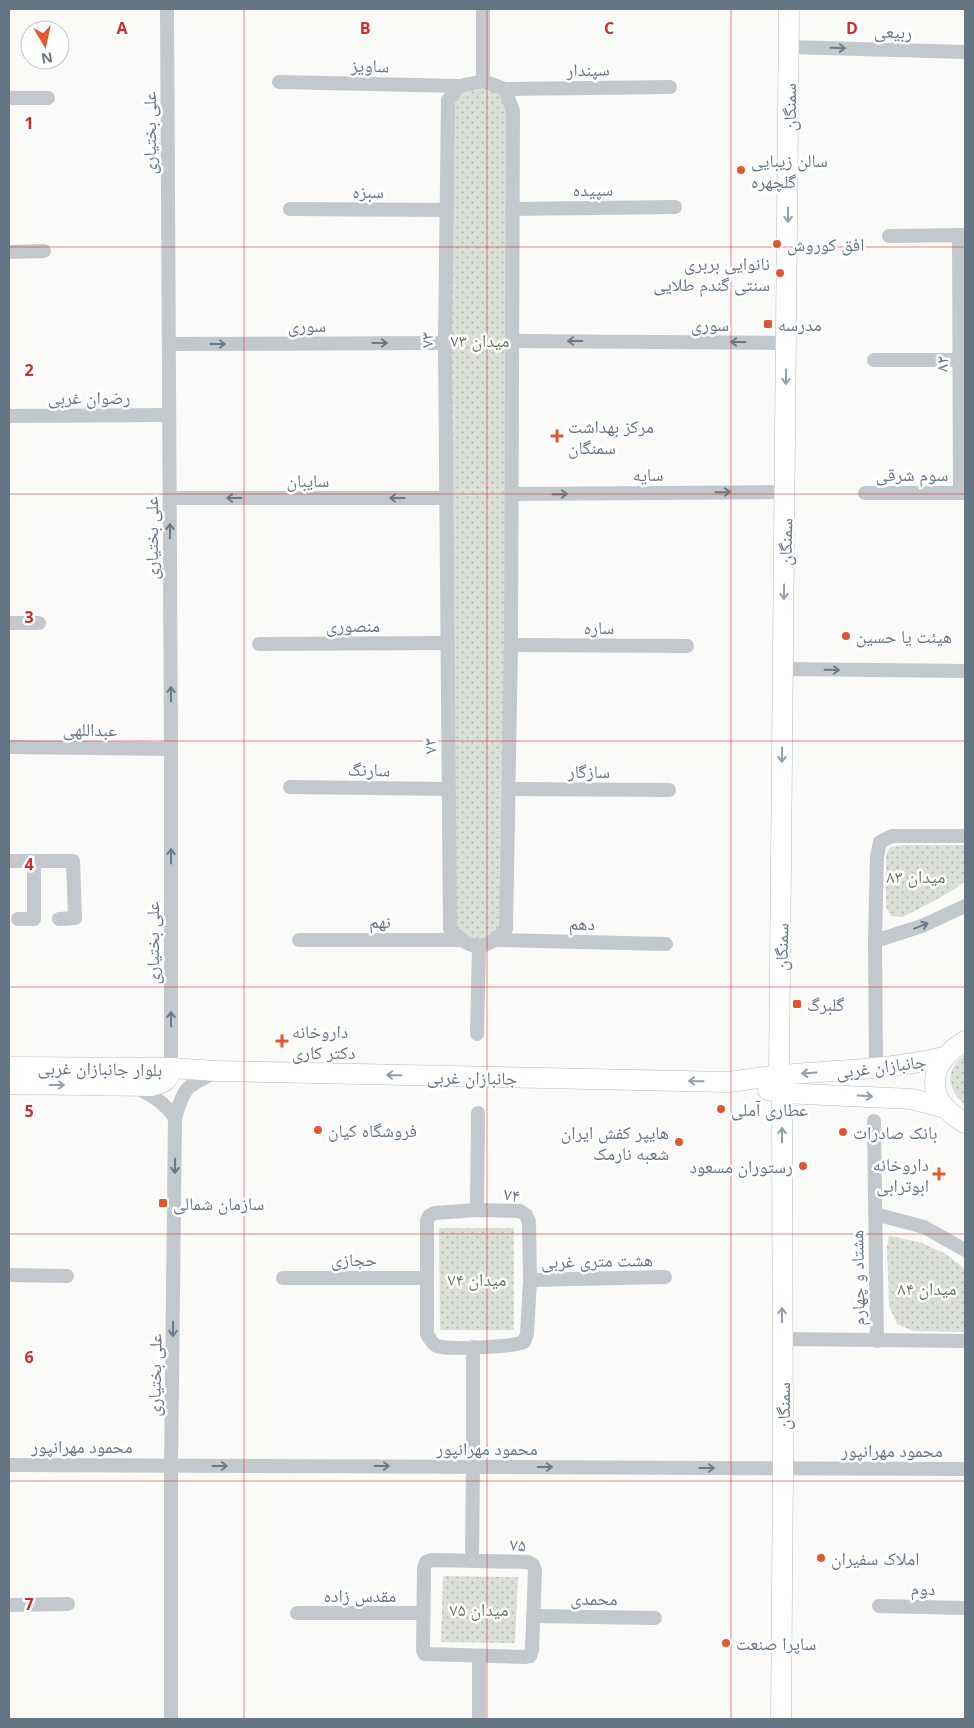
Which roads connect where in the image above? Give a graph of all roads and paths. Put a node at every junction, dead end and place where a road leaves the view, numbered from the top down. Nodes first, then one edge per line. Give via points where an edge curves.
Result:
1 (167, 9) edge
2 (483, 9) edge
3 (789, 9) edge
4 (789, 47) junction
5 (965, 52) edge
6 (483, 81) junction
7 (279, 82) dead end
8 (460, 86) junction
9 (670, 87) dead end
10 (506, 88) junction
11 (9, 98) edge
12 (48, 98) dead end
13 (675, 207) dead end
14 (512, 208) junction
15 (290, 209) dead end
16 (446, 210) junction
17 (889, 236) dead end
18 (962, 236) edge
19 (9, 252) edge
20 (44, 252) dead end
21 (513, 341) junction
22 (444, 343) junction
23 (787, 343) junction
24 (169, 344) junction
25 (874, 360) dead end
26 (960, 360) junction
27 (169, 415) junction
28 (9, 416) edge
29 (785, 492) junction
30 (864, 493) dead end
31 (963, 493) edge
32 (512, 494) junction
33 (170, 498) junction
34 (446, 498) junction
35 (9, 623) edge
36 (39, 623) dead end
37 (447, 643) junction
38 (259, 644) dead end
39 (511, 645) junction
40 (687, 646) dead end
41 (783, 669) junction
42 (965, 672) edge
43 (9, 747) edge
44 (171, 749) junction
45 (290, 787) dead end
46 (448, 789) junction
47 (508, 789) junction
48 (669, 790) dead end
49 (965, 836) edge
50 (9, 861) edge
51 (34, 861) junction
52 (965, 906) edge
53 (18, 919) dead end
54 (58, 919) dead end
55 (299, 940) dead end
56 (460, 940) junction
57 (496, 940) junction
58 (875, 941) junction
59 (666, 944) dead end
60 (479, 947) junction
61 (477, 1034) dead end
62 (965, 1041) edge
63 (944, 1057) junction
64 (9, 1067) edge
65 (171, 1068) junction
66 (876, 1069) junction
67 (217, 1072) junction
68 (9, 1084) edge
69 (780, 1084) junction
70 (132, 1085) junction
71 (945, 1108) junction
72 (478, 1113) dead end
73 (176, 1118) junction
74 (874, 1121) dead end
75 (965, 1123) edge
76 (477, 1210) junction
77 (875, 1214) junction
78 (965, 1250) edge
79 (9, 1275) edge
80 (67, 1276) dead end
81 (665, 1277) dead end
82 (283, 1278) dead end
83 (426, 1278) junction
84 (530, 1280) junction
85 (783, 1340) junction
86 (877, 1341) junction
87 (965, 1342) edge
88 (472, 1347) junction
89 (9, 1465) edge
90 (171, 1466) junction
91 (474, 1467) junction
92 (783, 1468) junction
93 (965, 1469) edge
94 (472, 1561) junction
95 (68, 1604) dead end
96 (9, 1605) edge
97 (879, 1606) dead end
98 (965, 1608) edge
99 (297, 1613) dead end
100 (423, 1613) junction
101 (533, 1616) junction
102 (655, 1618) dead end
103 (479, 1656) junction
104 (171, 1719) edge
105 (479, 1719) edge
106 (781, 1719) edge

1 - 24 street, علی بختیاری
2 - 6 street
3 - 4 main road, سمنگان
4 -> 5 street, ربیعی
4 -> 23 main road, سمنگان
6 - 8 street
6 - 10 street, سپندار
7 - 8 street, ساویز
8 - 16 street, ۷۳ via 448,100
9 - 10 street, سپندار
10 - 14 street via 513,111
11 - 12 street
13 - 14 street, سپیده
14 - 21 street
15 - 16 street, سبزه
16 - 22 street, ۷۳
17 - 18 street
18 - 26 street, ۸۲
19 - 20 street
23 -> 21 street, سوری
21 - 32 street
24 -> 22 street, سوری
22 - 34 street, ۷۳
23 -> 29 main road, سمنگان
24 - 27 street, علی بختیاری
25 - 26 street
26 - 31 street, ۸۲
27 - 28 street, رضوان غربی
27 - 33 street, علی بختیاری
32 -> 29 street, سایه
29 -> 41 main road, سمنگان
30 - 31 street, سوم شرقی
32 - 39 street
34 -> 33 street, سایبان
44 -> 33 street, علی بختیاری
34 - 37 street, ۷۳
35 - 36 street
37 - 38 street, منصوری
37 - 46 street, ۷۳
39 - 40 street, ساره
39 - 47 street
41 -> 42 street
41 -> 69 main road, سمنگان
43 - 44 street, عبداللهی
65 -> 44 street, علی بختیاری
45 - 46 street, سارنگ
46 - 56 street, ۷۳ via 450,929
47 - 48 street, سازگار
47 - 57 street via 506,929
49 - 58 street via 892,836 880,842 876,856
50 - 51 street
51 - 53 street via 34,919
51 - 54 street via 73,861 75,918
58 -> 52 street via 922,926
55 - 56 street, نهم
56 - 60 street
57 - 59 street, دهم
57 - 60 street
58 - 66 street
60 - 61 street
62 - 63 main road
63 - 66 main road, جانبازان غربی
63 - 71 main road via 935,1078 936,1092
64 - 65 main road, بلوار جانبازان غربی
65 - 67 main road, جانبازان غربی
65 - 70 main road, بلوار جانبازان غربی via 169,1078 163,1083
66 -> 69 main road, جانبازان غربی
69 -> 67 main road, جانبازان غربی
67 - 73 street, جانبازان غربی via 189,1086
68 -> 70 main road, بلوار جانبازان غربی
69 -> 71 main road, جانبازان غربی via 912,1099
85 -> 69 main road, سمنگان
70 - 73 street via 155,1097
71 - 75 main road
72 - 76 street
73 -> 90 street, علی بختیاری
74 - 77 street, هشتاد و چهارم
76 - 83 street, ۷۴ via 429,1216
76 - 84 street, ۷۴ via 520,1211 526,1215 529,1222
77 - 78 street, هشتاد و چهارم via 924,1227
77 - 86 street, هشتاد و چهارم
79 - 80 street
81 - 84 street, هشت متری غربی
82 - 83 street, حجازی
83 - 88 street, ۷۴ via 427,1334 432,1342 438,1346
84 - 88 street, ۷۴ via 528,1334 524,1342
85 - 86 street, هشتاد و چهارم
85 - 92 main road, سمنگان
86 - 87 street, هشتاد و چهارم
88 - 91 street
89 - 90 street, محمود مهرانپور
90 -> 91 street, محمود مهرانپور
90 - 104 street, علی بختیاری
91 -> 92 street, محمود مهرانپور
91 - 94 street
92 - 93 street, محمود مهرانپور
92 - 106 main road, سمنگان
94 - 100 street, ۷۵ via 426,1562
94 - 101 street, ۷۵ via 533,1564
95 - 96 street
97 - 98 street, دوم
99 - 100 street, مقدس زاده
100 - 103 street, ۷۵ via 425,1654
101 - 102 street, محمدی
101 - 103 street, ۷۵ via 530,1656
103 - 105 street

